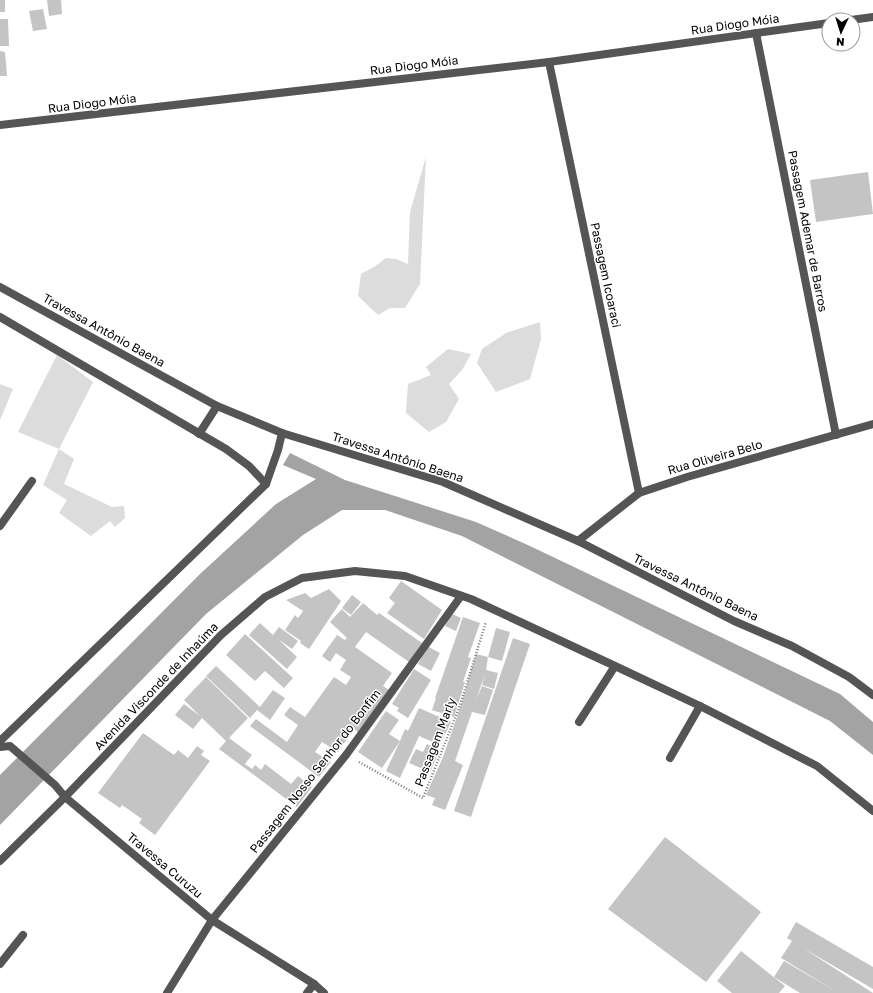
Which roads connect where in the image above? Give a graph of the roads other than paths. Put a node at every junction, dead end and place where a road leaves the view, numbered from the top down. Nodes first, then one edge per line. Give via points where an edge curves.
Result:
1 (873, 17) edge
2 (861, 19) edge
3 (821, 24) edge
4 (756, 33) junction
5 (549, 62) junction
6 (0, 125) edge
7 (0, 287) edge
8 (0, 317) edge
9 (217, 406) junction
10 (873, 424) edge
11 (282, 433) junction
12 (199, 434) junction
13 (836, 435) junction
14 (32, 481) dead end
15 (266, 484) junction
16 (639, 492) junction
17 (0, 526) edge
18 (578, 541) junction
19 (461, 596) junction
20 (616, 666) junction
21 (873, 695) edge
22 (700, 706) junction
23 (579, 722) dead end
24 (0, 740) edge
25 (0, 747) edge
26 (670, 758) dead end
27 (65, 797) junction
28 (873, 811) edge
29 (0, 861) edge
30 (212, 920) junction
31 (23, 935) dead end
32 (0, 964) edge
33 (314, 984) junction
34 (167, 993) edge
35 (307, 993) edge
36 (324, 993) edge

1 - 2 street
3 - 4 street, Rua Diogo Móia
4 - 5 street, Rua Diogo Móia
4 - 13 street, Passagem Ademar de Barros
5 - 6 street, Rua Diogo Móia
5 - 16 street, Passagem Icoaraci
7 - 9 street, Travessa Antônio Baena
8 - 12 street
9 - 11 street, Travessa Antônio Baena
9 - 12 street
10 - 13 street, Rua Oliveira Belo
11 - 15 street
11 - 18 street, Travessa Antônio Baena via 443,482
12 - 15 street via 239,458
13 - 16 street, Rua Oliveira Belo
14 - 17 street
15 - 24 street
16 - 18 street, Rua Oliveira Belo
18 - 21 street, Travessa Antônio Baena via 734,621 792,646 849,677
19 - 20 street
19 - 27 street, Avenida Visconde de Inhaúma via 406,576 355,571 302,578 265,597 221,635
19 - 30 street, Passagem Nosso Senhor do Bonfim via 346,755
20 - 22 street
20 - 23 street
22 - 26 street
22 - 28 street via 817,766
25 - 27 street, Travessa Curuzu via 10,746
27 - 29 street, Avenida Visconde de Inhaúma
27 - 30 street, Travessa Curuzu
30 - 33 street, Travessa Curuzu
30 - 34 street, Passagem Nosso Senhor do Bonfim
31 - 32 street
33 - 35 street
33 - 36 street, Travessa Curuzu

